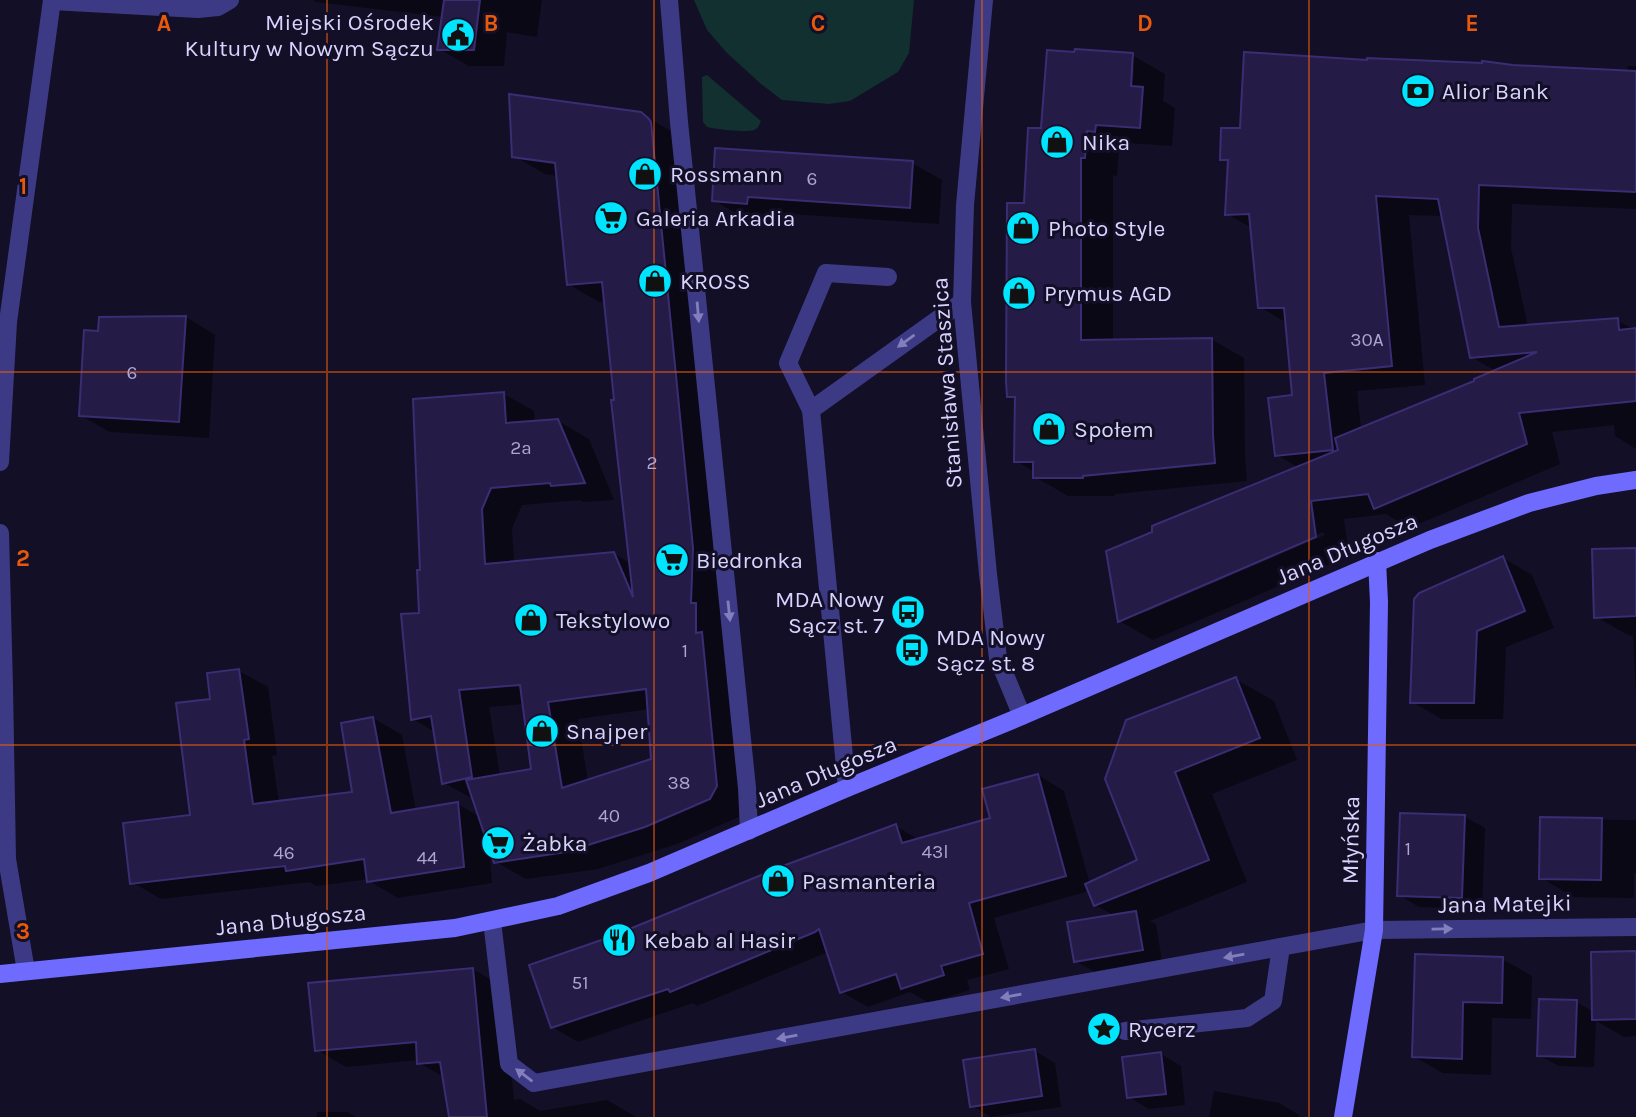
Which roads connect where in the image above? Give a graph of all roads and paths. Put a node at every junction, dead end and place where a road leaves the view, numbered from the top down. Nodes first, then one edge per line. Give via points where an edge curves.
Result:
1 (52, 0) edge
2 (230, 0) edge
3 (669, 0) edge
4 (984, 0) edge
5 (888, 277) dead end
6 (962, 302) junction
7 (811, 410) junction
8 (0, 462) edge
9 (1636, 480) edge
10 (0, 533) edge
11 (1377, 561) junction
12 (1022, 716) junction
13 (847, 788) junction
14 (749, 831) junction
15 (492, 921) junction
16 (1636, 927) edge
17 (1374, 930) junction
18 (1281, 947) junction
19 (26, 971) junction
20 (0, 974) edge
21 (1125, 1031) dead end
22 (1343, 1117) edge

1 - 2 street via 198,9
1 - 8 street via 8,322
3 -> 14 street
4 - 6 street, Stanisława Staszica via 965,205
5 - 7 street via 827,273 788,363
6 -> 7 street
6 - 12 street, Stanisława Staszica via 998,658
7 - 13 street
9 - 11 street, Jana Długosza via 1529,503
10 - 19 street via 7,859
11 - 12 street, Jana Długosza
11 - 17 street, Młyńska
12 - 13 street, Jana Długosza
13 - 14 street, Jana Długosza
14 - 15 street, Jana Długosza via 558,906
18 -> 15 street, Jana Matejki via 534,1083 509,1064
15 - 19 street, Jana Długosza
17 -> 16 street, Jana Matejki
17 - 18 street, Jana Matejki
17 - 22 street, Młyńska
18 - 21 street via 1273,1001 1247,1017
19 - 20 street, Jana Długosza

